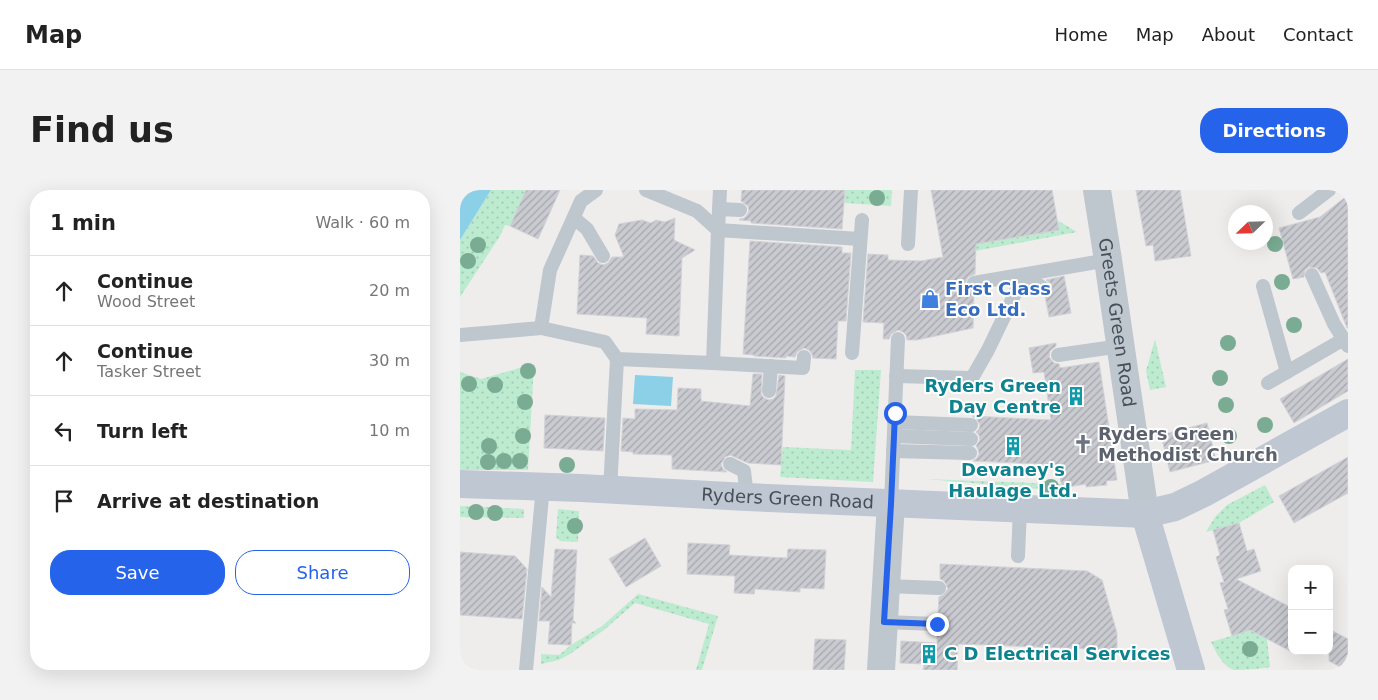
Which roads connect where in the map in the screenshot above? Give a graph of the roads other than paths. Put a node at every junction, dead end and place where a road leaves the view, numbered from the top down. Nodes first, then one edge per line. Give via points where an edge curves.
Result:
1 (596, 190) edge
2 (646, 190) edge
3 (720, 190) edge
4 (911, 190) edge
5 (1097, 190) edge
6 (1329, 190) edge
7 (719, 208) junction
8 (740, 210) dead end
9 (1299, 213) dead end
10 (574, 218) junction
11 (862, 220) dead end
12 (718, 230) junction
13 (860, 239) junction
14 (908, 244) dead end
15 (603, 256) dead end
16 (1108, 260) junction
17 (1024, 275) junction
18 (1312, 275) dead end
19 (974, 283) dead end
20 (1262, 286) dead end
21 (1043, 288) dead end
22 (542, 328) junction
23 (460, 334) edge
24 (898, 339) dead end
25 (1346, 342) edge
26 (1121, 346) junction
27 (852, 353) dead end
28 (1058, 355) dead end
29 (804, 358) dead end
30 (617, 359) junction
31 (713, 363) junction
32 (771, 366) junction
33 (1287, 372) junction
34 (896, 376) junction
35 (1268, 383) dead end
36 (769, 391) dead end
37 (1348, 413) edge
38 (894, 429) junction
39 (971, 432) dead end
40 (893, 451) junction
41 (970, 453) dead end
42 (730, 464) dead end
43 (460, 484) edge
44 (543, 486) junction
45 (610, 490) junction
46 (747, 498) junction
47 (891, 504) junction
48 (1020, 509) junction
49 (1145, 514) junction
50 (1018, 556) dead end
51 (886, 586) junction
52 (939, 588) dead end
53 (884, 622) junction
54 (937, 624) dead end
55 (526, 670) edge
56 (881, 670) edge
57 (1191, 670) edge

1 - 10 lane via 581,201
2 - 12 lane via 697,211
3 - 7 lane
4 - 14 lane
5 - 16 street, Greets Green Road
6 - 9 lane
7 - 8 lane
7 - 12 lane
10 - 15 lane via 587,229
10 - 22 lane via 550,270
11 - 13 lane
12 - 13 lane via 830,241
12 - 31 lane
13 - 27 lane via 862,309
16 - 17 lane
16 - 26 street, Greets Green Road
17 - 19 lane
17 - 21 lane
17 - 34 lane via 972,378
18 - 25 lane via 1334,324
20 - 33 lane
22 - 23 lane
22 - 30 lane via 605,342
24 - 34 lane
25 - 33 lane
26 - 28 lane
26 - 49 street, Greets Green Road
29 - 32 lane via 803,368
30 - 31 lane
30 - 45 lane
31 - 32 lane
32 - 36 lane
33 - 35 lane
34 - 38 lane
37 - 49 main road, Ryders Green Road via 1204,493 1175,507
38 - 39 lane
38 - 40 lane
40 - 41 lane
40 - 47 lane
42 - 46 lane via 744,471
43 - 44 main road, Ryders Green Road
44 - 45 main road, Ryders Green Road
44 - 55 lane
45 - 46 main road, Ryders Green Road
46 - 47 main road, Ryders Green Road
47 - 48 main road, Ryders Green Road
47 - 51 street
48 - 49 main road, Ryders Green Road
48 - 50 lane
49 - 57 main road
51 - 52 lane
51 - 53 street
53 - 54 lane
53 - 56 street

